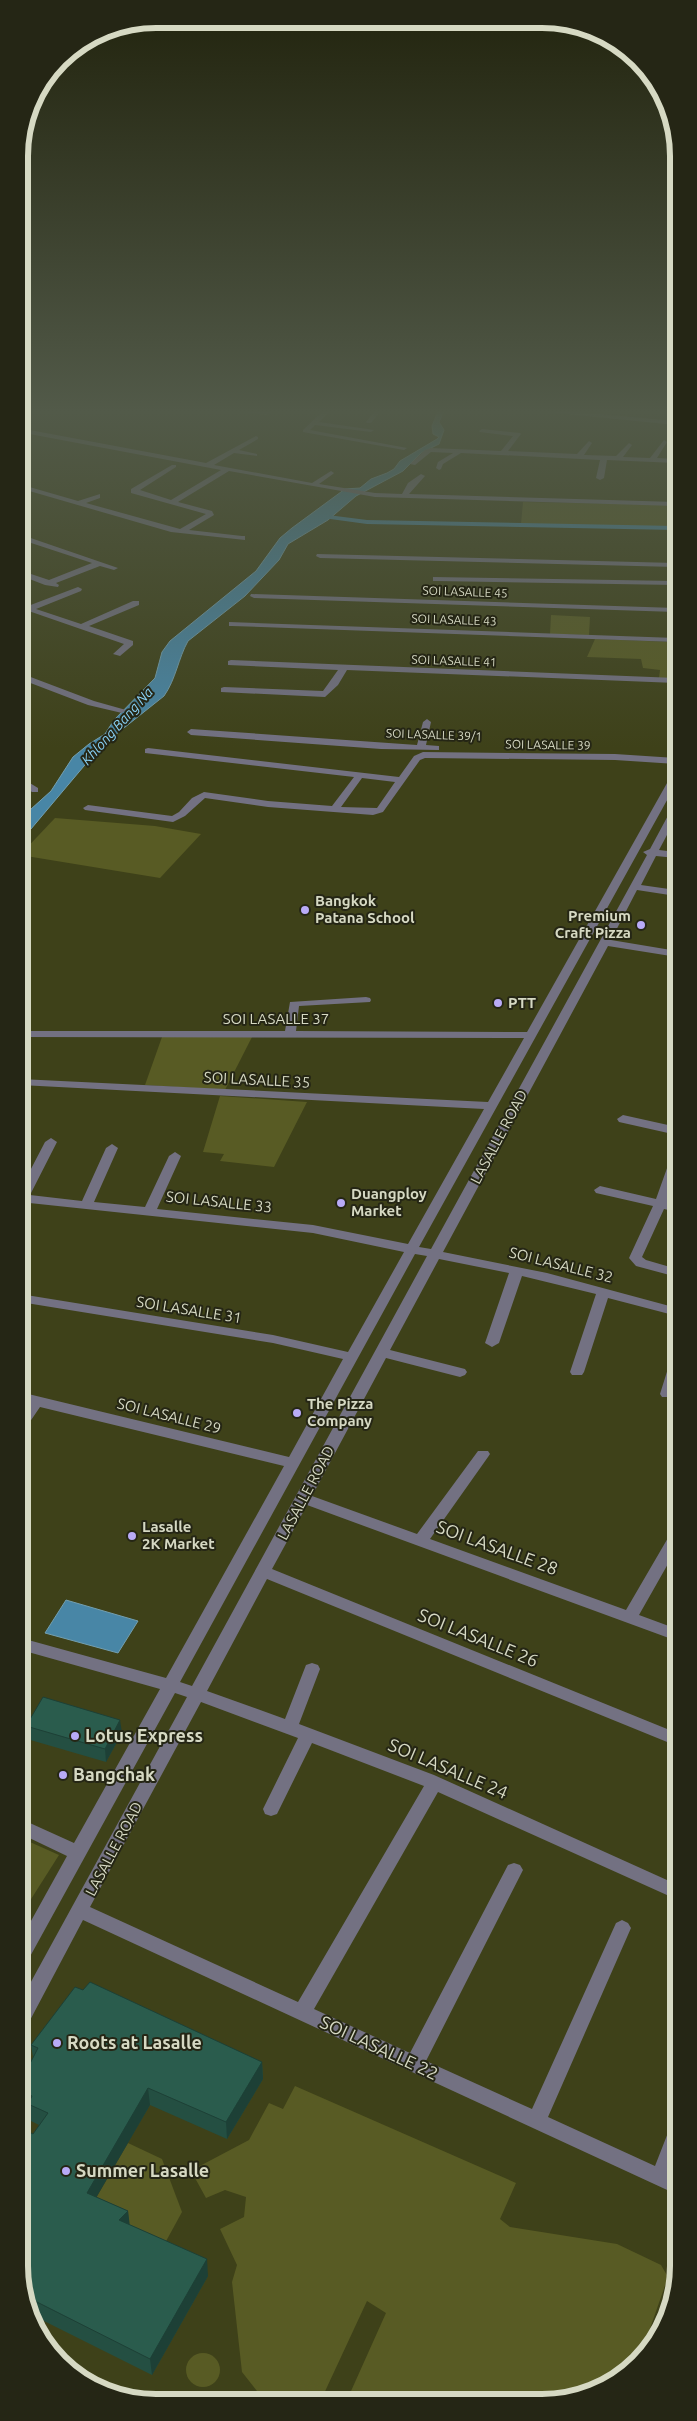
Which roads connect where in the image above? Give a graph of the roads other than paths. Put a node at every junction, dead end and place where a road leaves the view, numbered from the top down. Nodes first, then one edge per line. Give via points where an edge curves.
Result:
1 (142, 522) edge
2 (199, 522) edge
3 (182, 531) junction
4 (242, 538) dead end
5 (28, 539) edge
6 (320, 556) dead end
7 (100, 563) junction
8 (670, 565) edge
9 (114, 568) dead end
10 (28, 575) edge
11 (436, 578) dead end
12 (48, 582) junction
13 (670, 583) edge
14 (63, 588) dead end
15 (78, 588) dead end
16 (254, 596) dead end
17 (136, 603) dead end
18 (28, 607) edge
19 (28, 609) edge
20 (670, 610) edge
21 (232, 624) dead end
22 (83, 626) junction
23 (670, 637) edge
24 (117, 654) dead end
25 (231, 663) dead end
26 (344, 669) junction
27 (28, 679) edge
28 (670, 682) edge
29 (224, 690) dead end
30 (122, 710) dead end
31 (427, 722) dead end
32 (191, 732) dead end
33 (421, 747) junction
34 (148, 751) dead end
35 (670, 754) edge
36 (670, 761) edge
37 (360, 775) junction
38 (401, 780) junction
39 (28, 785) edge
40 (670, 789) edge
41 (35, 790) dead end
42 (88, 808) dead end
43 (335, 809) junction
44 (670, 822) edge
45 (636, 850) junction
46 (654, 852) junction
47 (670, 854) edge
48 (635, 887) junction
49 (670, 893) edge
50 (605, 942) junction
51 (670, 953) edge
52 (366, 1000) dead end
53 (28, 1034) edge
54 (290, 1034) junction
55 (531, 1035) junction
56 (28, 1082) edge
57 (492, 1106) junction
58 (623, 1119) dead end
59 (670, 1129) edge
60 (50, 1142) dead end
61 (112, 1148) dead end
62 (175, 1156) dead end
63 (670, 1177) edge
64 (28, 1184) edge
65 (600, 1190) dead end
66 (28, 1199) edge
67 (660, 1204) junction
68 (86, 1205) junction
69 (670, 1206) edge
70 (150, 1211) junction
71 (414, 1248) junction
72 (437, 1254) junction
73 (517, 1270) junction
74 (669, 1271) edge
75 (604, 1292) junction
76 (28, 1299) edge
77 (669, 1310) edge
78 (492, 1343) dead end
79 (382, 1353) junction
80 (352, 1357) junction
81 (460, 1372) dead end
82 (577, 1372) dead end
83 (669, 1386) edge
84 (667, 1394) dead end
85 (28, 1399) edge
86 (37, 1401) junction
87 (28, 1414) edge
88 (483, 1454) dead end
89 (293, 1463) junction
90 (303, 1498) junction
91 (420, 1540) junction
92 (669, 1548) edge
93 (264, 1572) junction
94 (630, 1617) junction
95 (669, 1632) edge
96 (28, 1646) edge
97 (312, 1669) dead end
98 (170, 1685) junction
99 (198, 1695) junction
100 (290, 1727) junction
101 (308, 1734) junction
102 (669, 1737) edge
103 (434, 1782) junction
104 (271, 1809) dead end
105 (28, 1829) edge
106 (79, 1853) junction
107 (514, 1870) dead end
108 (669, 1889) edge
109 (81, 1911) junction
110 (622, 1928) dead end
111 (28, 1944) edge
112 (28, 2006) edge
113 (302, 2013) junction
114 (414, 2064) junction
115 (537, 2121) junction
116 (669, 2154) edge
117 (660, 2178) junction
118 (669, 2182) edge

1 - 3 street
2 - 3 street
3 - 4 street
5 - 7 street
6 - 8 street
7 - 9 street
7 - 12 street
10 - 12 street
11 - 13 street
12 - 14 street
15 - 18 street
16 - 20 street, SOI LASALLE 45
17 - 22 street
19 - 22 street
21 - 23 street, SOI LASALLE 43
22 - 24 street via 130,643
25 - 26 street, SOI LASALLE 41
26 - 28 street, SOI LASALLE 41
26 - 29 street via 325,694
27 - 30 street via 91,703
31 - 33 street
32 - 33 street, SOI LASALLE 39/1
33 - 35 street, SOI LASALLE 39/1
34 - 37 street
36 - 38 street, SOI LASALLE 39 via 423,755 417,758
37 - 38 street
37 - 43 street
38 - 43 street, SOI LASALLE 39 via 377,812
39 - 41 street
40 - 45 street, LASALLE ROAD
42 - 43 street, SOI LASALLE 39 via 173,819 204,794 268,804
44 - 46 street, LASALLE ROAD
45 - 46 street
45 - 55 street, LASALLE ROAD
46 - 47 street
46 - 48 street, LASALLE ROAD
48 - 49 street
48 - 50 street, LASALLE ROAD
50 - 51 street
50 - 72 street, LASALLE ROAD
52 - 54 street via 294,1004
53 - 54 street, SOI LASALLE 37
54 - 55 street, SOI LASALLE 37
55 - 57 street, LASALLE ROAD
56 - 57 street, SOI LASALLE 35
57 - 71 street, LASALLE ROAD
58 - 59 street
60 - 64 street
61 - 68 street
62 - 70 street
63 - 67 street
65 - 67 street
66 - 68 street, SOI LASALLE 33
67 - 69 street
67 - 74 street via 635,1260
68 - 70 street, SOI LASALLE 33
70 - 71 street, SOI LASALLE 33 via 297,1227
71 - 72 street, SOI LASALLE 33
71 - 80 street, LASALLE ROAD
72 - 73 street, SOI LASALLE 32
72 - 79 street, LASALLE ROAD
73 - 75 street, SOI LASALLE 32
73 - 78 street
75 - 77 street, SOI LASALLE 32
75 - 82 street
76 - 80 street, SOI LASALLE 31 via 273,1340
79 - 81 street
79 - 90 street, LASALLE ROAD
80 - 89 street, LASALLE ROAD
83 - 84 street
85 - 86 street, SOI LASALLE 29
86 - 87 street
86 - 89 street, SOI LASALLE 29
88 - 91 street
89 - 98 street, LASALLE ROAD
90 - 91 street, SOI LASALLE 28
90 - 93 street, LASALLE ROAD
91 - 94 street, SOI LASALLE 28
92 - 94 street
93 - 99 street, LASALLE ROAD
93 - 102 street, SOI LASALLE 26
94 - 95 street, SOI LASALLE 28
96 - 98 street, SOI LASALLE 24
97 - 100 street
98 - 99 street, SOI LASALLE 24
98 - 106 street, LASALLE ROAD
99 - 100 street, SOI LASALLE 24
99 - 109 street, LASALLE ROAD
100 - 101 street, SOI LASALLE 24
101 - 103 street, SOI LASALLE 24
101 - 104 street
103 - 108 street, SOI LASALLE 24
103 - 113 street
105 - 106 street
106 - 111 street, LASALLE ROAD
107 - 114 street
109 - 112 street, LASALLE ROAD
109 - 113 street, SOI LASALLE 22
110 - 115 street
113 - 114 street, SOI LASALLE 22
114 - 115 street, SOI LASALLE 22
115 - 117 street, SOI LASALLE 22
116 - 117 street
117 - 118 street, SOI LASALLE 22

